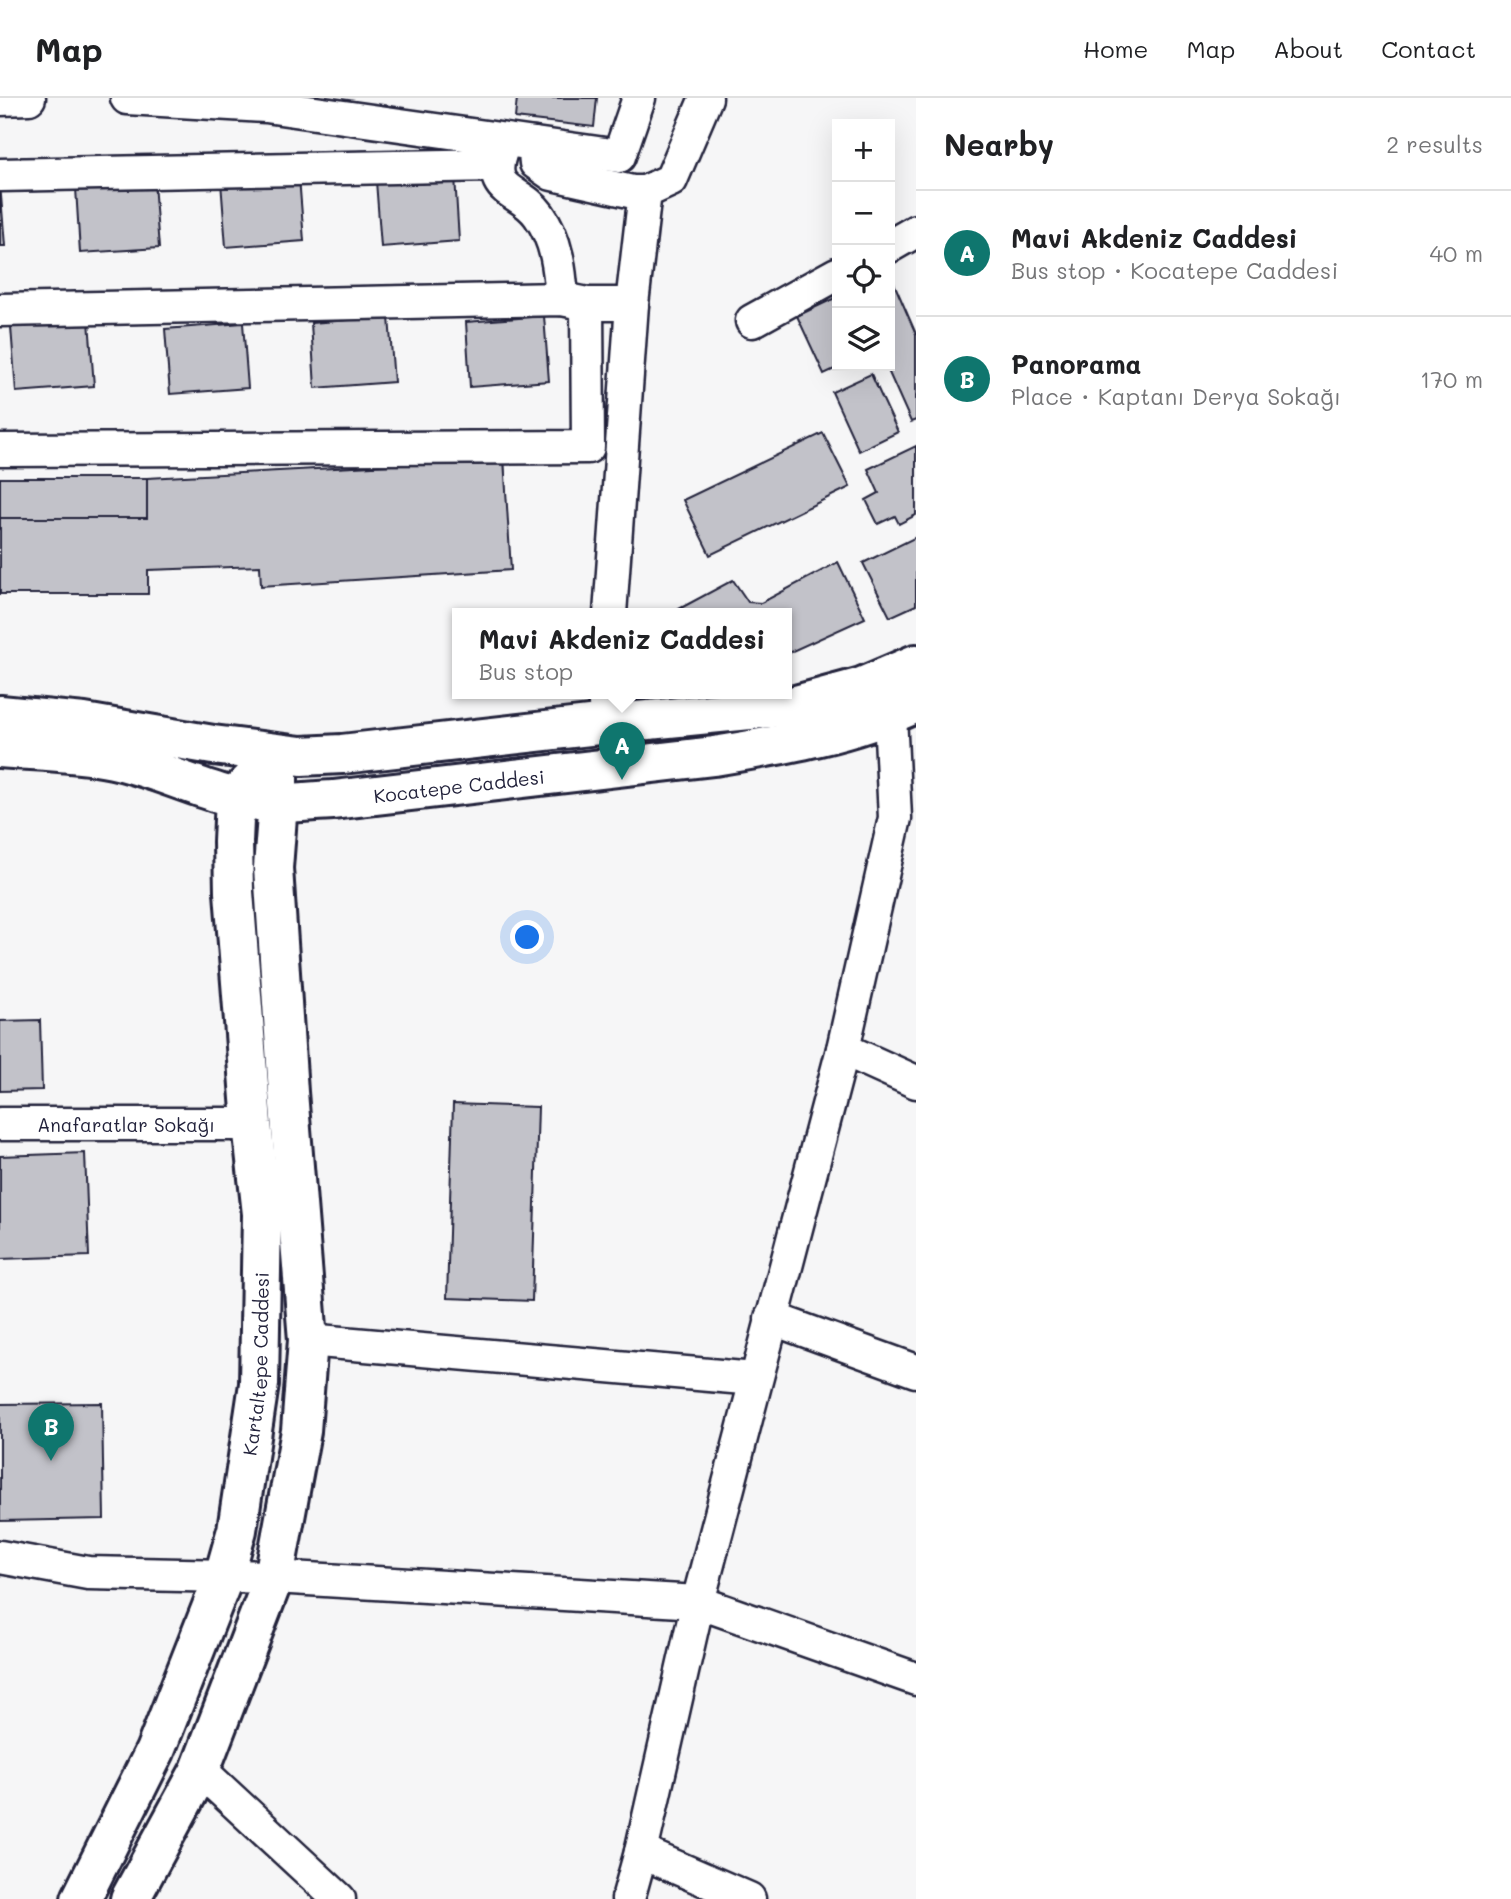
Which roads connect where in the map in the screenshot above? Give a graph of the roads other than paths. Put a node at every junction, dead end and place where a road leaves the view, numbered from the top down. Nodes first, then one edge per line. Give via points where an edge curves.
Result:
1 (29, 98) edge
2 (127, 98) edge
3 (639, 98) edge
4 (706, 98) edge
5 (0, 99) edge
6 (511, 150) junction
7 (0, 175) edge
8 (645, 192) junction
9 (916, 231) edge
10 (892, 245) edge
11 (832, 277) edge
12 (575, 301) junction
13 (632, 304) junction
14 (0, 310) edge
15 (752, 321) dead end
16 (0, 450) edge
17 (610, 608) edge
18 (916, 664) edge
19 (606, 709) edge
20 (903, 709) edge
21 (0, 715) edge
22 (0, 748) edge
23 (278, 754) junction
24 (614, 766) junction
25 (235, 797) junction
26 (278, 803) junction
27 (844, 1049) junction
28 (916, 1082) edge
29 (0, 1124) edge
30 (252, 1124) junction
31 (771, 1318) junction
32 (308, 1340) junction
33 (916, 1371) edge
34 (755, 1379) junction
35 (0, 1557) edge
36 (224, 1576) junction
37 (274, 1577) junction
38 (698, 1602) junction
39 (916, 1679) edge
40 (200, 1770) junction
41 (641, 1852) junction
42 (80, 1899) edge
43 (130, 1899) edge
44 (339, 1899) edge
45 (628, 1899) edge
46 (750, 1899) edge

1 - 5 street
2 - 6 street via 266,106
3 - 6 street via 619,156
4 - 8 street via 671,180
6 - 7 street
6 - 8 street via 552,174
6 - 12 street via 499,181 538,214
8 - 13 street
9 - 10 street
11 - 15 street
12 - 13 street
12 - 14 street
12 - 16 street via 588,447
13 - 17 street
18 - 19 main road via 862,687 792,706
19 - 23 main road via 342,754
19 - 24 main road
20 - 24 main road, Kocatepe Caddesi via 769,747
20 - 27 street via 895,818
21 - 23 main road via 85,723
22 - 25 main road, Kocatepe Caddesi via 112,758
23 - 25 main road
23 - 26 main road
24 - 26 main road, Kocatepe Caddesi
25 - 26 main road, Kocatepe Caddesi
25 - 30 main road, Kartaltepe Caddesi via 234,892
26 - 32 main road via 273,868
27 - 28 street
27 - 31 street
29 - 30 street, Anafaratlar Sokağı
30 - 36 main road, Kartaltepe Caddesi via 262,1214 260,1384 237,1530
31 - 33 street
31 - 34 street
32 - 34 street
32 - 37 main road via 301,1431
34 - 38 street
35 - 36 street via 88,1573
36 - 37 street
36 - 42 main road, Kartaltepe Caddesi via 155,1751
37 - 38 street
37 - 40 main road
38 - 39 street
38 - 41 street
40 - 43 main road
40 - 44 street
41 - 45 street
41 - 46 street

